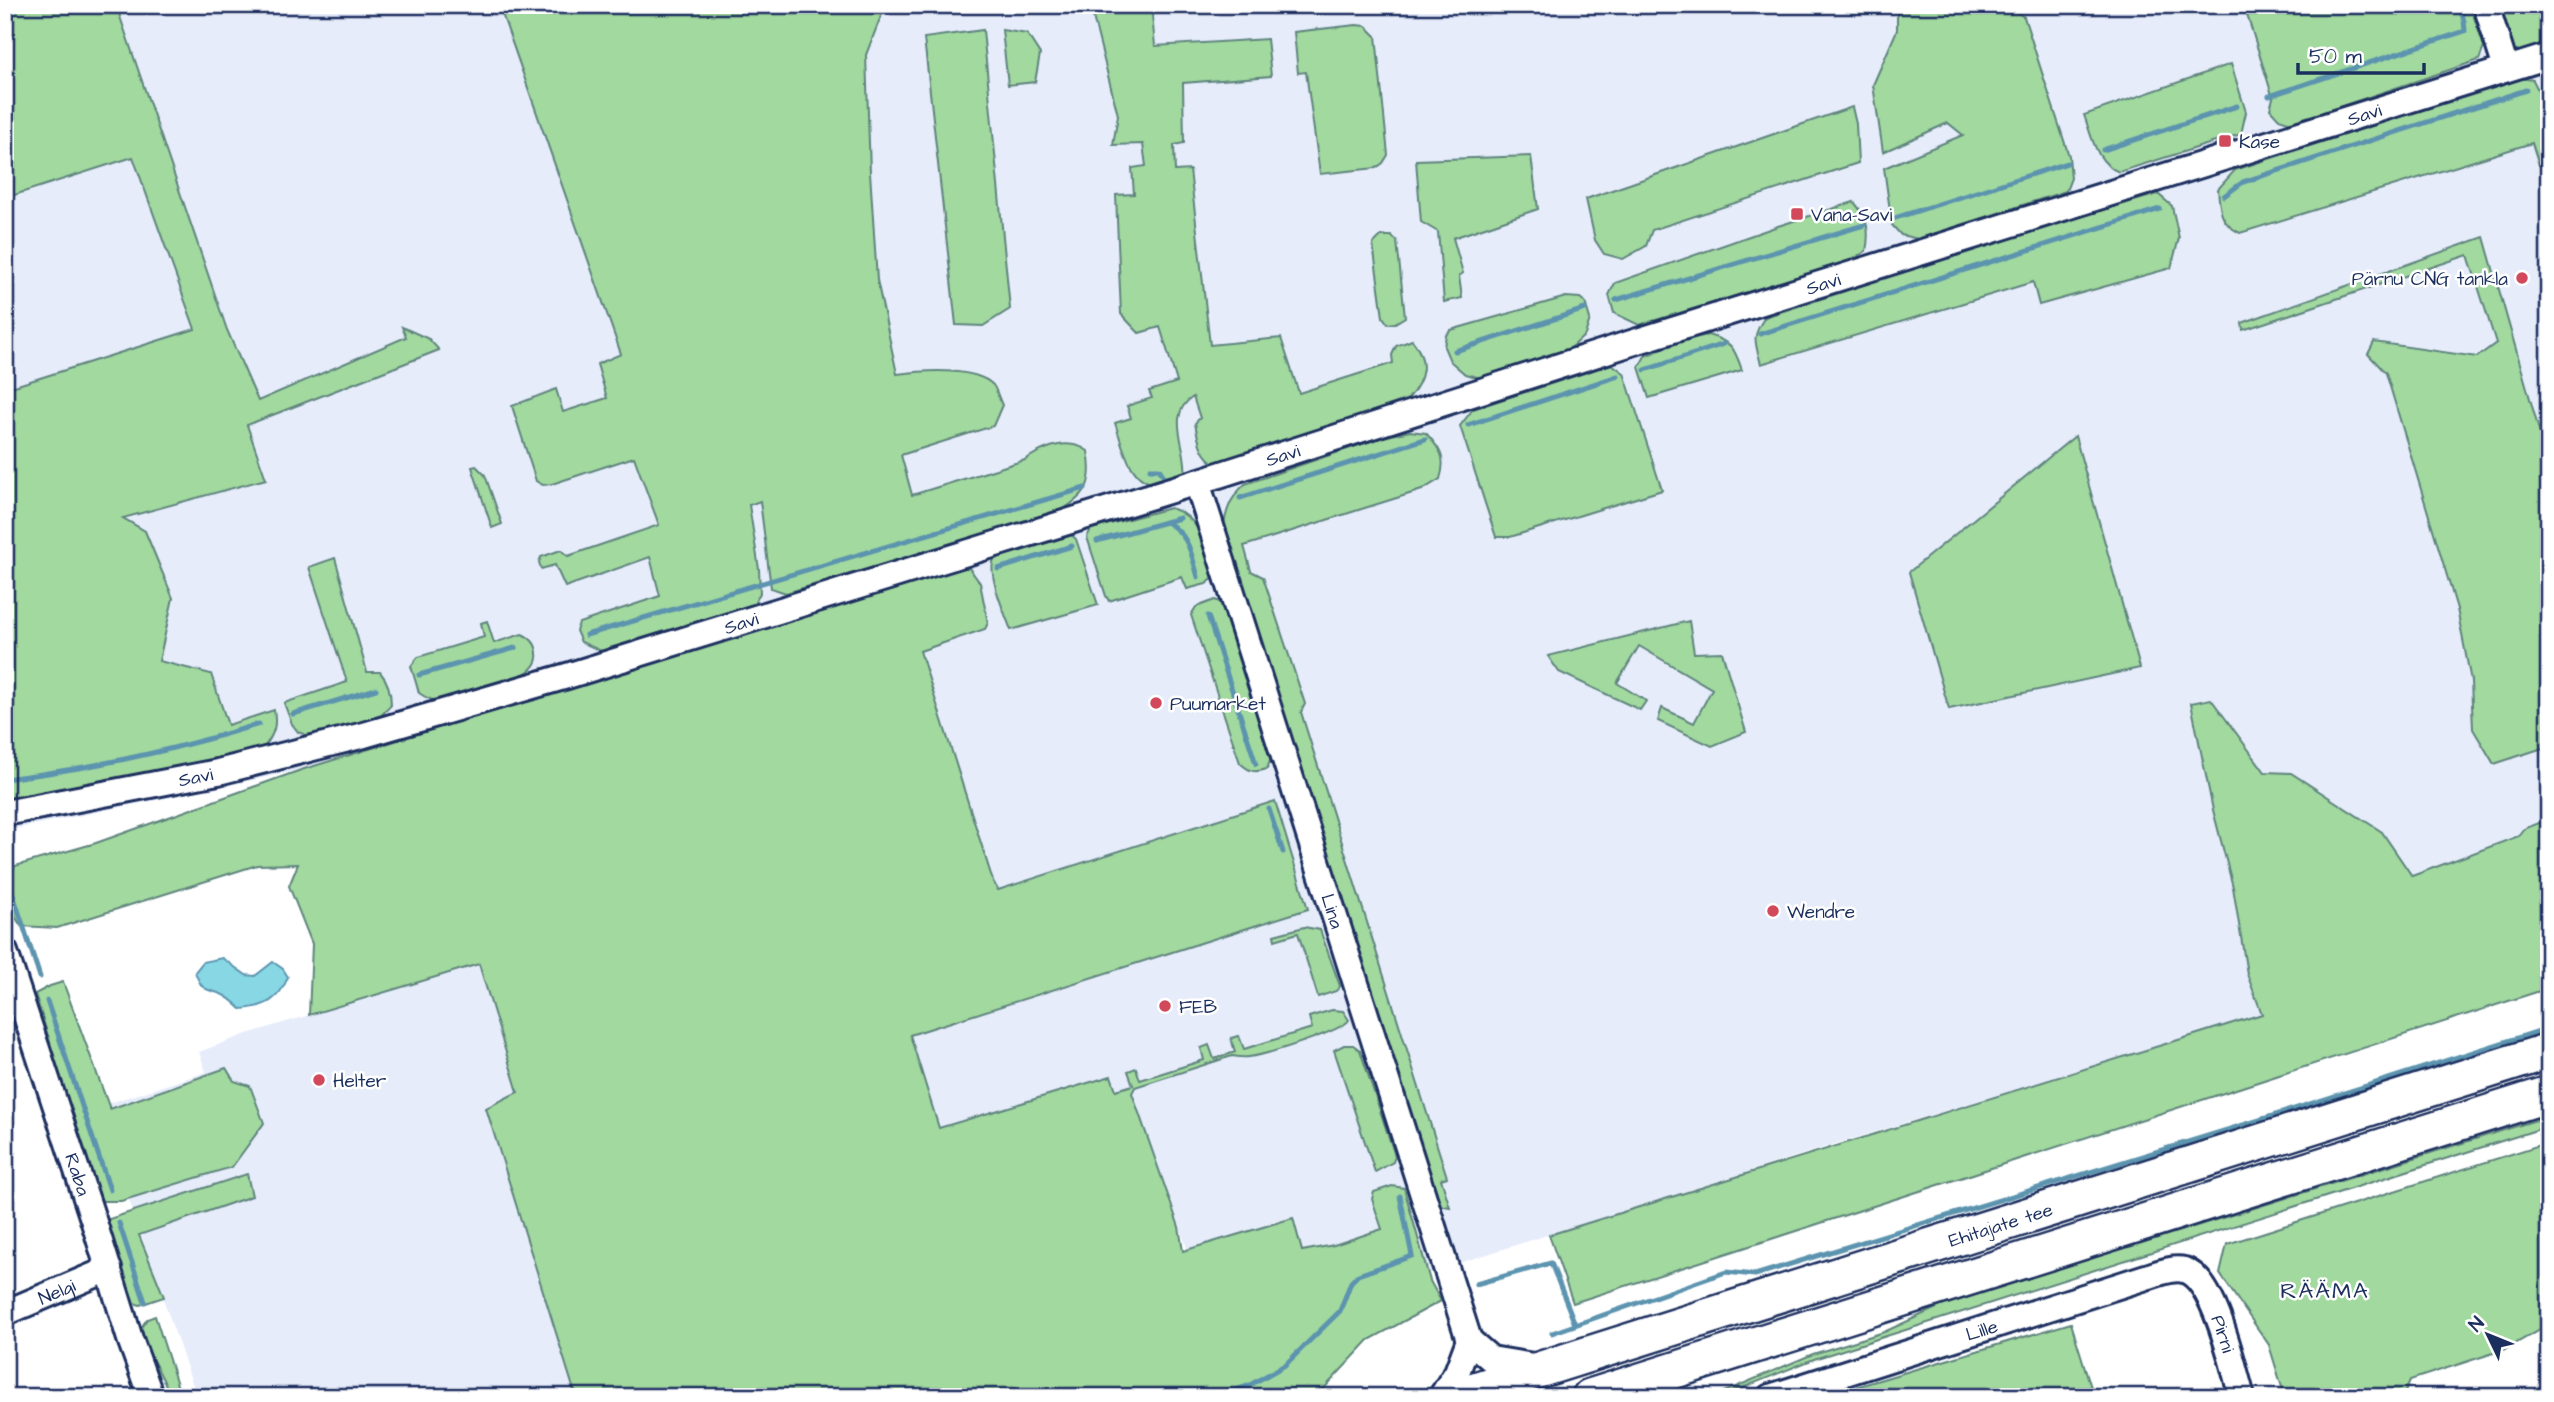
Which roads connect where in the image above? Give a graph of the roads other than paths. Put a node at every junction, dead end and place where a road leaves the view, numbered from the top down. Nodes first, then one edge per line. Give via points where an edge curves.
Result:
1 (2486, 5) edge
2 (2549, 56) edge
3 (2505, 69) junction
4 (1197, 482) junction
5 (5, 813) edge
6 (5, 952) edge
7 (2549, 1051) edge
8 (2549, 1094) edge
9 (109, 1269) junction
10 (2194, 1276) joint
11 (5, 1313) edge
12 (1469, 1340) junction
13 (1546, 1368) junction
14 (151, 1396) edge
15 (1441, 1397) edge
16 (1453, 1397) edge
17 (1590, 1397) edge
18 (1770, 1397) edge
19 (2242, 1397) edge

1 - 3 street
2 - 3 street, Savi
3 - 4 street, Savi
4 - 5 street, Savi via 364,735 218,772
4 - 12 street, Lina
6 - 9 street, Raba
7 - 13 highway, Ehitajate tee
8 - 17 highway
9 - 11 street, Nelgi
9 - 14 street, Raba
10 - 18 street, Lille via 2183,1269 2168,1270
10 - 19 street, Pirni via 2212,1298
12 - 13 street via 1491,1359
12 - 15 street
13 - 16 highway, Ehitajate tee

